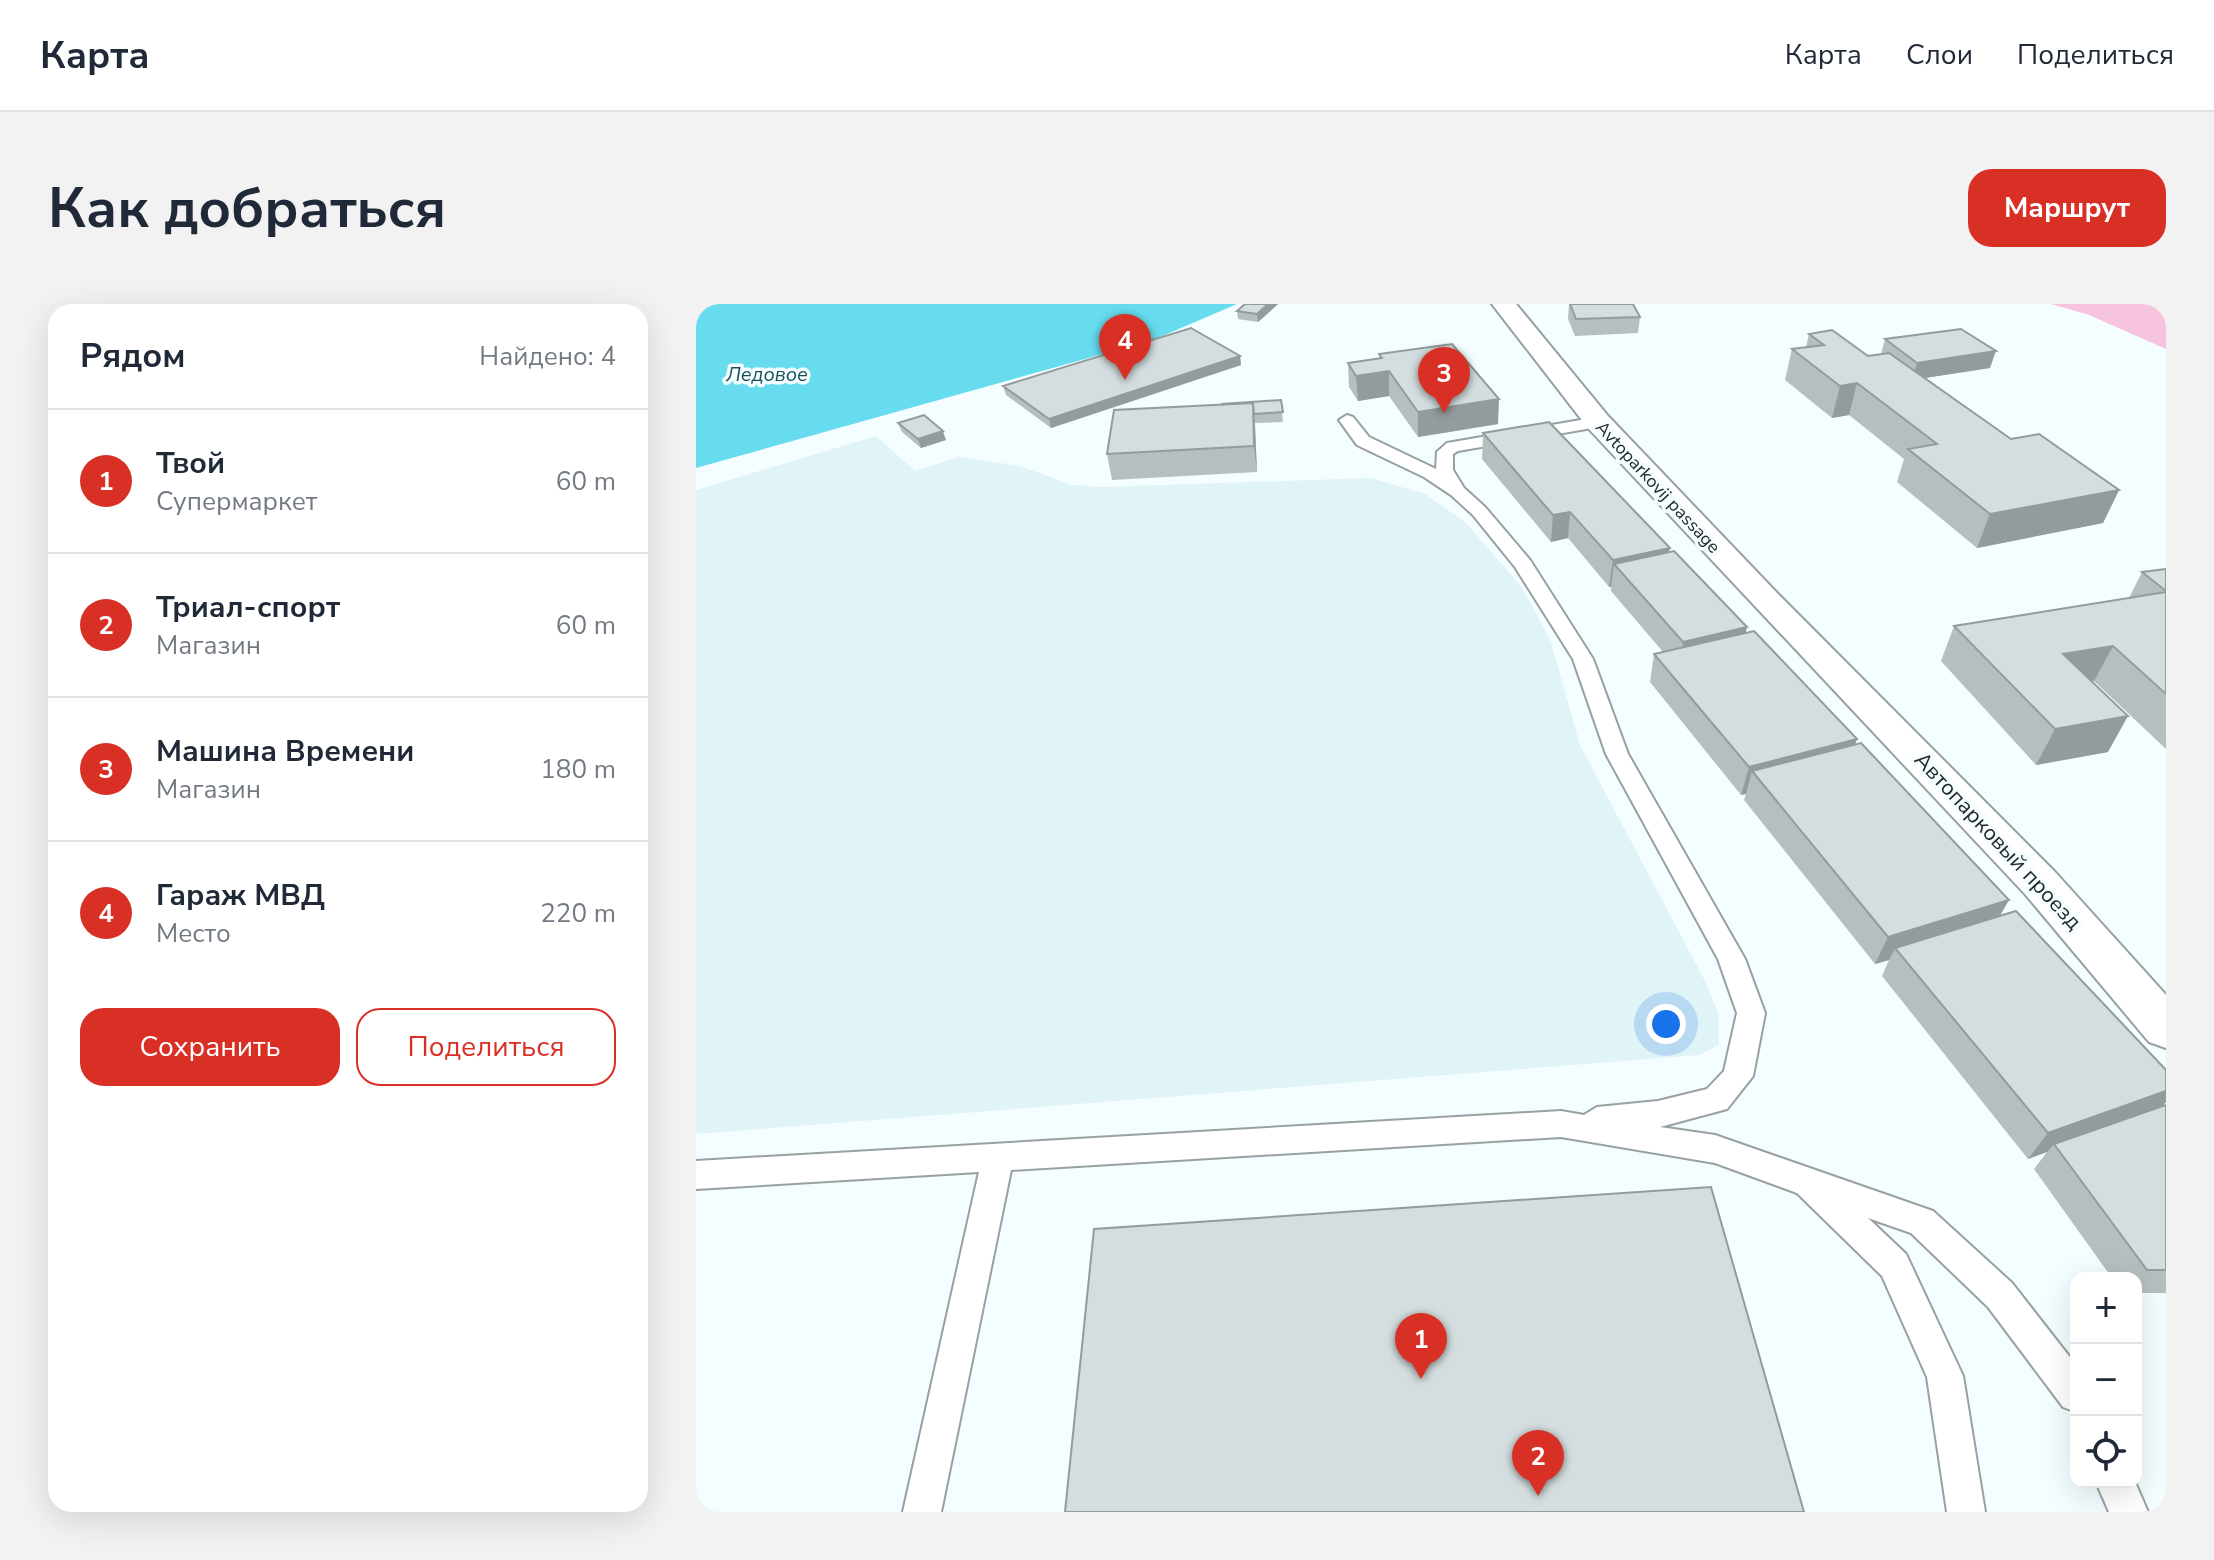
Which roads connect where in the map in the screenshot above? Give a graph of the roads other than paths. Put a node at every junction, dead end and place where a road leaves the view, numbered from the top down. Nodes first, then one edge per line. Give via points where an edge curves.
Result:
1 (1504, 304) edge
2 (1347, 420) dead end
3 (1598, 422) junction
4 (1445, 452) junction
5 (1403, 459) junction
6 (1457, 491) junction
7 (2166, 1028) edge
8 (1561, 1124) junction
9 (998, 1158) junction
10 (696, 1175) edge
11 (1808, 1183) junction
12 (2070, 1386) edge
13 (2118, 1488) edge
14 (922, 1512) edge
15 (1966, 1512) edge
16 (2129, 1512) edge

1 - 3 street, Avtoparkovij passage
2 - 5 lane via 1363,441
3 - 4 lane via 1479,441
3 - 7 street, Avtoparkovij passage via 2040,883
4 - 5 lane
4 - 6 lane via 1444,470
5 - 6 lane
6 - 8 lane via 1516,555 1572,639 1597,690 1617,754 1731,959 1751,1013 1738,1076 1716,1100 1658,1114
8 - 9 lane
8 - 11 lane via 1715,1149
9 - 10 lane
9 - 14 lane
11 - 12 lane via 1922,1222 2000,1295
11 - 15 lane via 1894,1265 1945,1376
13 - 16 lane

